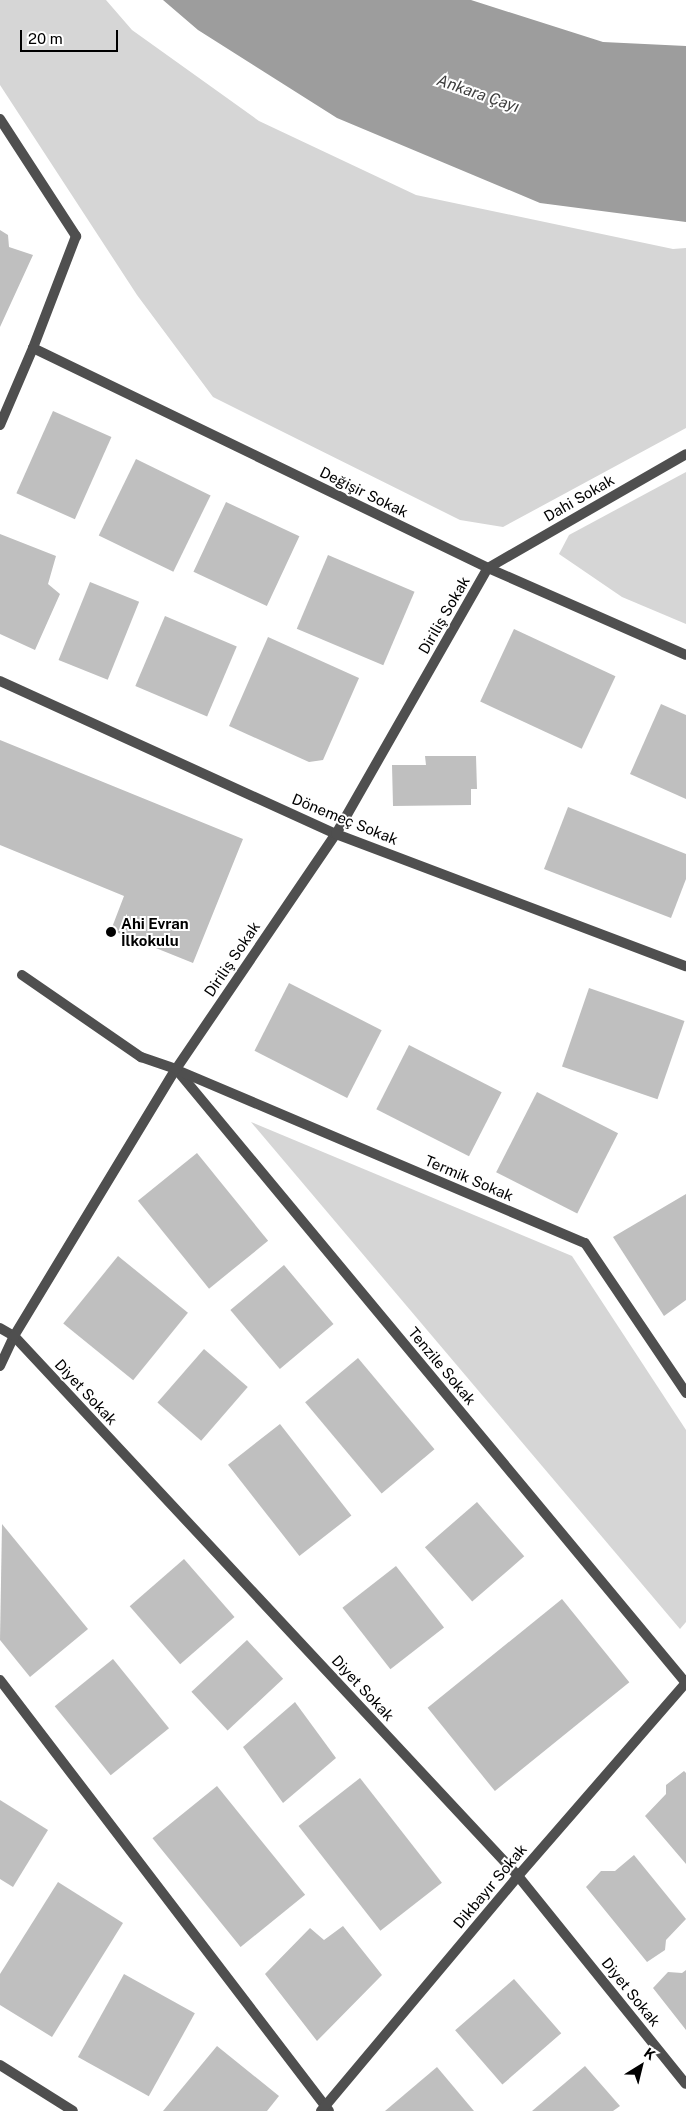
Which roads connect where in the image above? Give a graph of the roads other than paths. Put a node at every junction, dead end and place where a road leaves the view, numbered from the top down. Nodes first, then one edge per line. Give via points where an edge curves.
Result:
1 (0, 119) edge
2 (32, 348) junction
3 (0, 425) edge
4 (686, 454) edge
5 (488, 568) junction
6 (686, 655) edge
7 (0, 681) edge
8 (336, 834) junction
9 (686, 966) edge
10 (22, 975) dead end
11 (176, 1069) junction
12 (0, 1328) edge
13 (14, 1336) junction
14 (0, 1366) edge
15 (686, 1393) edge
16 (0, 1680) edge
17 (686, 1683) edge
18 (518, 1876) junction
19 (0, 2065) edge
20 (686, 2084) edge
21 (325, 2109) edge
22 (73, 2111) edge

1 - 2 street via 76,236
2 - 3 street
2 - 5 street, Değişir Sokak
4 - 5 street, Dahi Sokak
5 - 6 street, Değişir Sokak
5 - 8 street, Diriliş Sokak
7 - 8 street, Dönemeç Sokak
8 - 9 street, Dönemeç Sokak
8 - 11 street, Diriliş Sokak
10 - 11 street, Termik Sokak via 141,1057
11 - 13 street, Diriliş Sokak
11 - 15 street, Termik Sokak via 585,1243
11 - 17 street, Tenzile Sokak
12 - 13 street, Diyet Sokak
13 - 14 street, Diriliş Sokak
13 - 18 street, Diyet Sokak
16 - 21 street
17 - 18 street, Dikbayır Sokak
18 - 20 street, Diyet Sokak
18 - 21 street, Dikbayır Sokak
19 - 22 street

